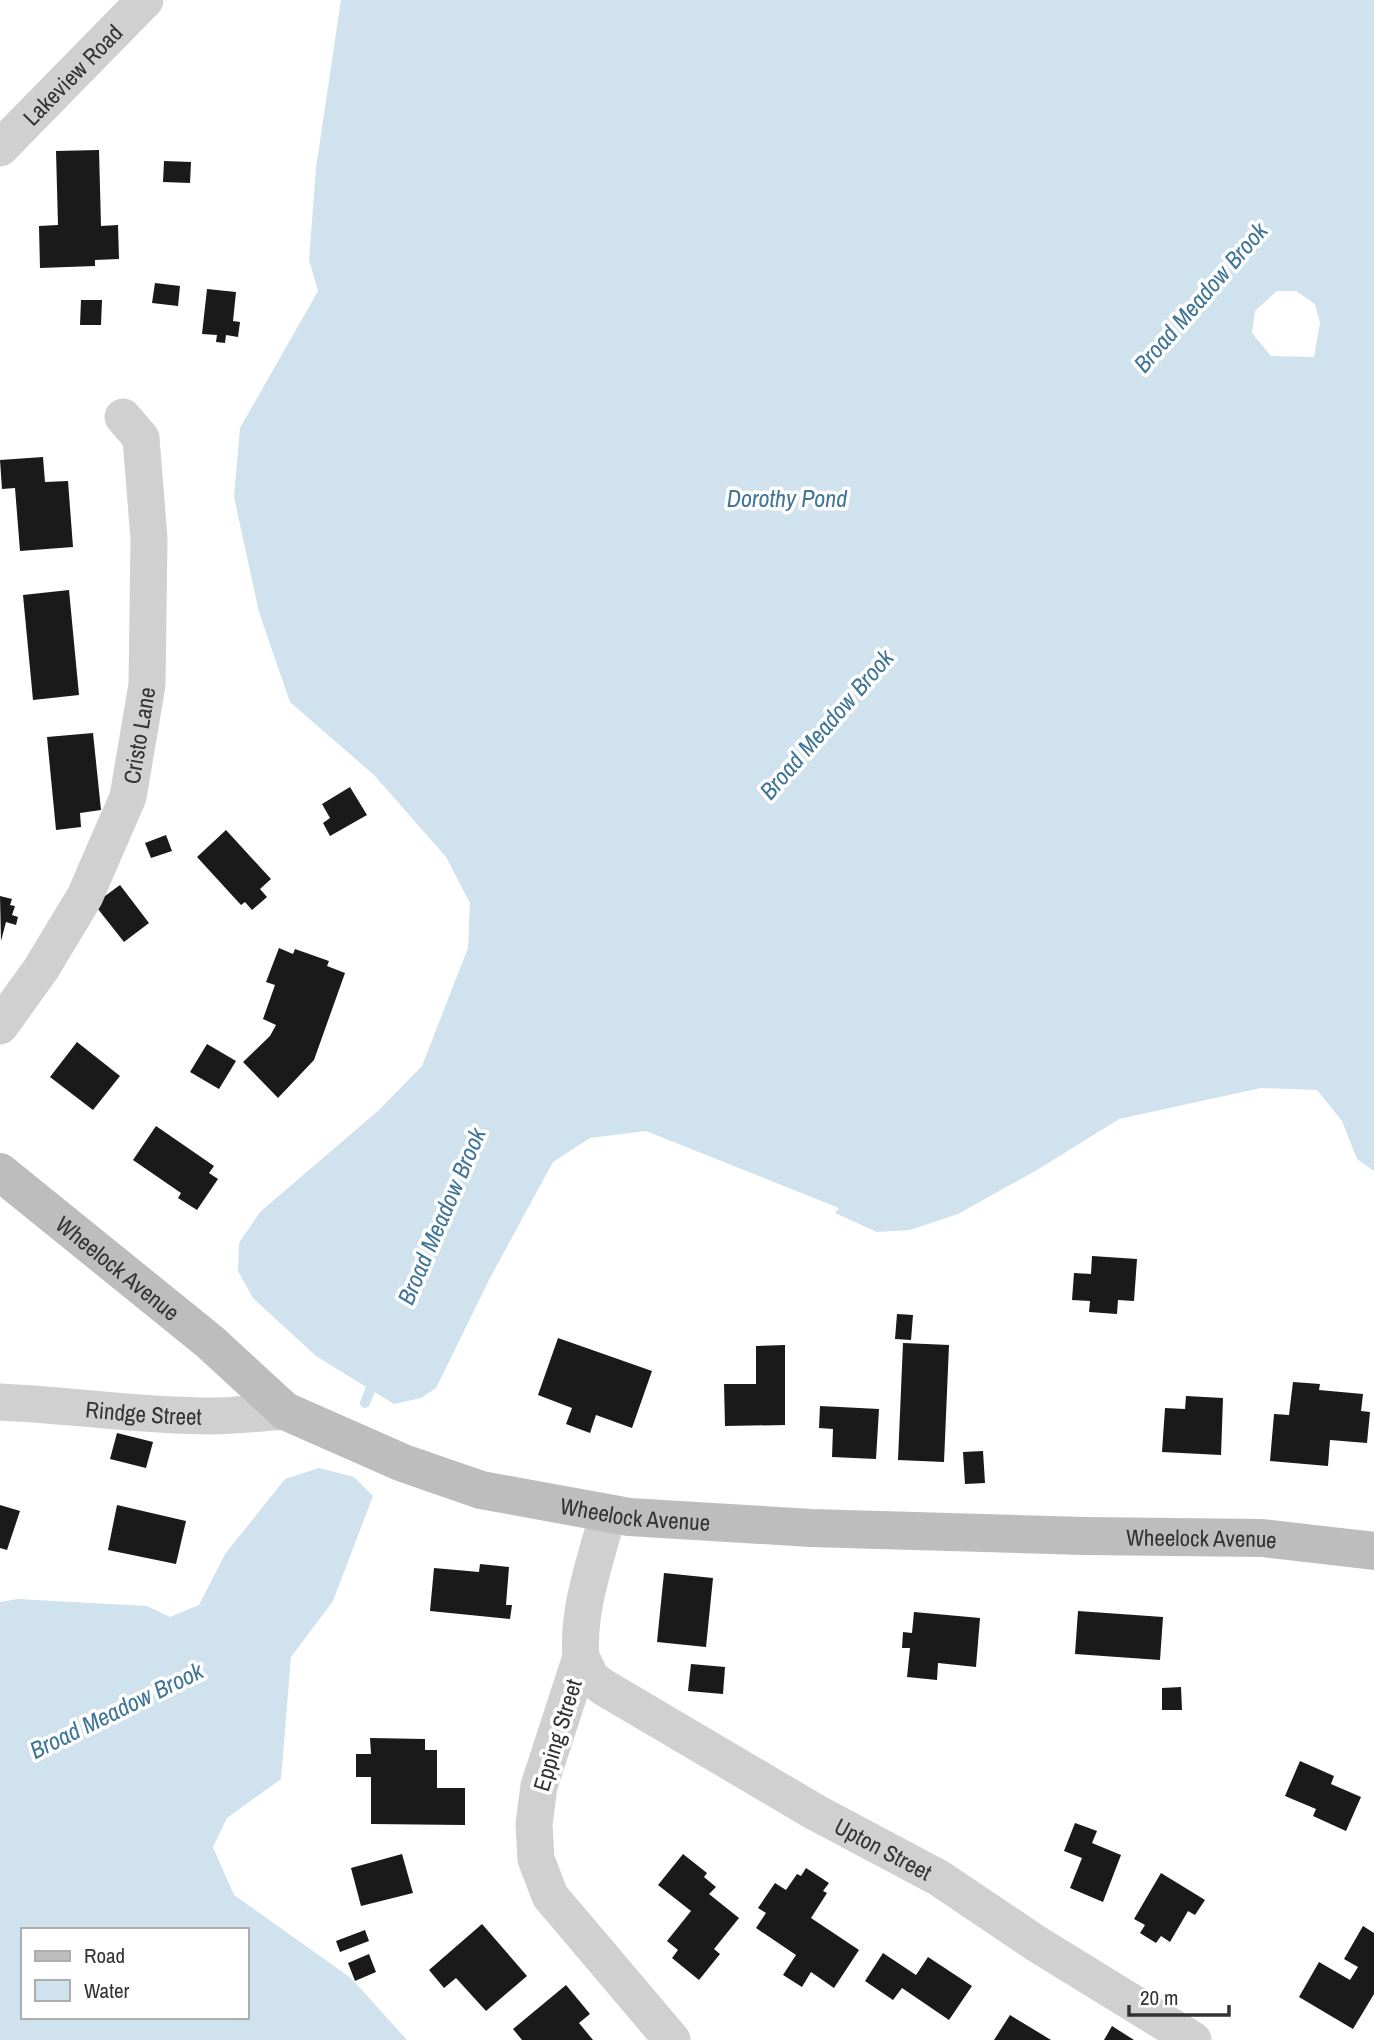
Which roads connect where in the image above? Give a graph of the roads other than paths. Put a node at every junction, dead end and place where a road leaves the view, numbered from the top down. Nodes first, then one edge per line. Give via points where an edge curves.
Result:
1 (145, 0) edge
2 (0, 148) edge
3 (123, 417) dead end
4 (0, 1026) edge
5 (0, 1172) edge
6 (0, 1402) edge
7 (285, 1411) junction
8 (608, 1513) junction
9 (1374, 1551) edge
10 (581, 1657) junction
11 (672, 2040) edge
12 (1193, 2040) edge

1 - 2 street, Lakeview Road
3 - 4 street, Cristo Lane via 141,439 149,539 147,685 128,797 85,895
5 - 7 street, Wheelock Avenue via 210,1342
6 - 7 street, Rindge Street via 211,1416
7 - 8 street, Wheelock Avenue via 403,1463 481,1490
8 - 9 street, Wheelock Avenue via 811,1528 1262,1538
8 - 10 street, Epping Street via 582,1617
10 - 11 street, Epping Street via 539,1786 534,1824 537,1859 551,1896
10 - 12 street, Upton Street via 591,1678 603,1687 939,1878

